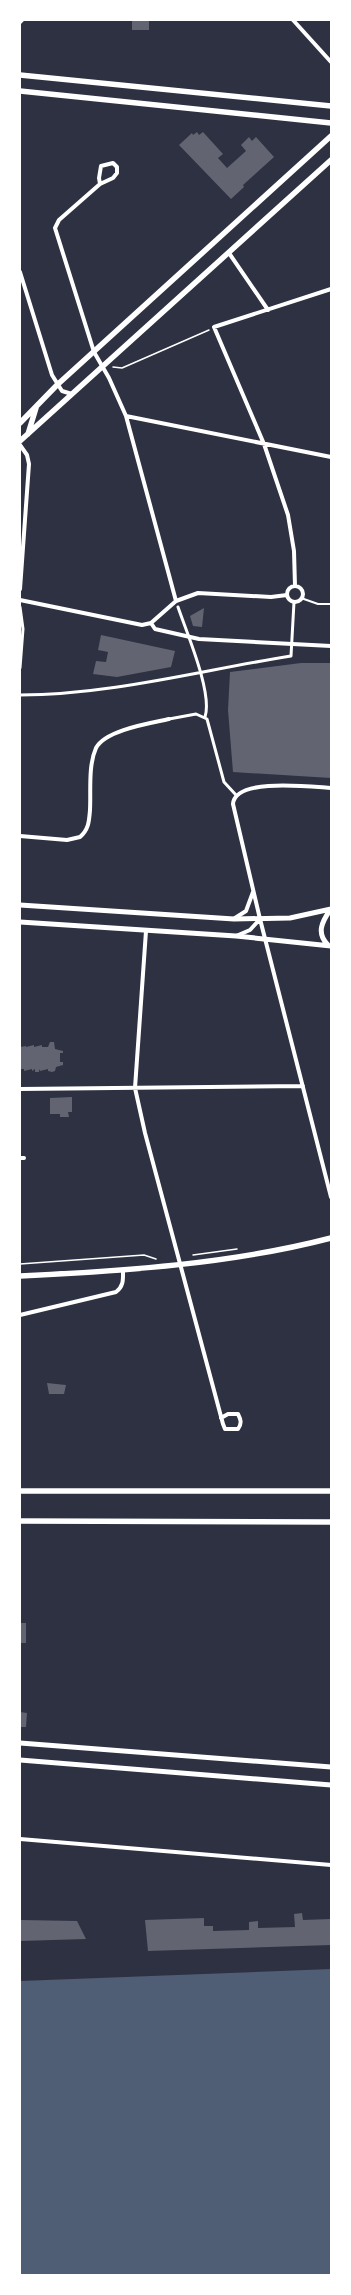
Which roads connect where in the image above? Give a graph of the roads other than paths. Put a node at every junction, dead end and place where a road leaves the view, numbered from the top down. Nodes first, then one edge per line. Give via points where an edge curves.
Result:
1 (293, 20) edge
2 (331, 62) edge
3 (20, 75) edge
4 (20, 91) edge
5 (331, 106) edge
6 (331, 123) edge
7 (331, 136) edge
8 (331, 160) edge
9 (100, 184) junction
10 (229, 253) junction
11 (20, 272) edge
12 (331, 289) edge
13 (268, 310) junction
14 (94, 352) junction
15 (102, 367) junction
16 (57, 385) junction
17 (72, 394) junction
18 (37, 406) junction
19 (126, 416) junction
20 (20, 423) edge
21 (28, 435) junction
22 (20, 441) edge
23 (264, 444) junction
24 (20, 445) edge
25 (331, 457) edge
26 (295, 586) junction
27 (20, 589) edge
28 (287, 595) junction
29 (301, 598) junction
30 (20, 600) edge
31 (176, 601) junction
32 (294, 602) junction
33 (331, 604) edge
34 (20, 606) edge
35 (178, 606) dead end
36 (151, 623) junction
37 (188, 636) junction
38 (292, 645) junction
39 (331, 646) edge
40 (20, 668) edge
41 (200, 672) junction
42 (20, 695) edge
43 (205, 717) junction
44 (169, 719) joint
45 (331, 788) edge
46 (236, 795) junction
47 (20, 836) edge
48 (253, 892) junction
49 (20, 905) edge
50 (331, 910) edge
51 (234, 919) junction
52 (260, 919) junction
53 (20, 922) edge
54 (146, 931) junction
55 (236, 936) junction
56 (265, 939) junction
57 (330, 945) edge
58 (303, 1086) junction
59 (136, 1088) junction
60 (20, 1089) edge
61 (331, 1197) edge
62 (331, 1238) edge
63 (180, 1264) junction
64 (123, 1270) junction
65 (20, 1276) edge
66 (20, 1315) edge
67 (221, 1418) junction
68 (20, 1491) edge
69 (331, 1491) edge
70 (20, 1521) edge
71 (331, 1522) edge
72 (20, 1743) edge
73 (20, 1760) edge
74 (331, 1767) edge
75 (331, 1785) edge
76 (20, 1839) edge
77 (331, 1865) edge

1 - 2 street
3 - 5 main road
4 - 6 main road
7 - 14 main road
8 - 10 main road
9 - 9 street via 101,166 113,163 117,173 113,178
9 - 14 street via 59,220 55,228
10 - 13 street
10 - 15 main road
11 - 16 street
12 - 13 street
13 - 23 street via 214,327
14 - 15 street
14 - 16 main road
15 - 17 main road
15 - 19 street
16 - 17 street via 66,394
16 - 18 main road
17 - 21 main road
18 - 20 main road
18 - 21 main road
19 - 23 street
19 - 31 street
21 - 22 main road
23 - 25 street
23 - 26 street via 288,515 294,551
24 - 27 street via 27,455 29,464
26 - 28 street via 290,588
26 - 29 street via 302,590
28 - 31 street via 271,597 198,593
28 - 32 street
29 - 32 street
29 - 33 lane via 318,604
30 - 36 street via 136,625
31 - 36 street
32 - 38 street
34 - 40 street via 23,642
35 - 37 street
36 - 37 street via 155,629
37 - 38 street via 231,642
37 - 41 street via 194,646
38 - 39 street
38 - 41 street via 291,656
41 - 42 street via 73,692
41 - 43 street
43 - 44 street via 194,714
43 - 46 street via 210,726 224,782
44 - 47 street via 130,728 111,736 97,746 93,760 89,824 80,837 67,840
45 - 46 street via 271,785
46 - 48 street via 234,809
48 - 51 street via 246,911
48 - 52 street
49 - 51 street
50 - 52 street via 290,918
50 - 57 street via 321,928 322,937
51 - 52 street
52 - 55 street via 250,930
52 - 56 street
53 - 54 street
54 - 55 street
54 - 59 street
55 - 56 street
56 - 57 street
56 - 58 street
58 - 59 street
58 - 61 street
59 - 60 street
59 - 63 street
62 - 63 main road via 264,1252
63 - 64 main road
63 - 67 street
64 - 65 main road
64 - 66 street via 123,1282 116,1292
67 - 67 street via 226,1429 238,1429 241,1424 238,1414 228,1414
68 - 69 main road
70 - 71 main road
72 - 74 street
73 - 75 street
76 - 77 street

